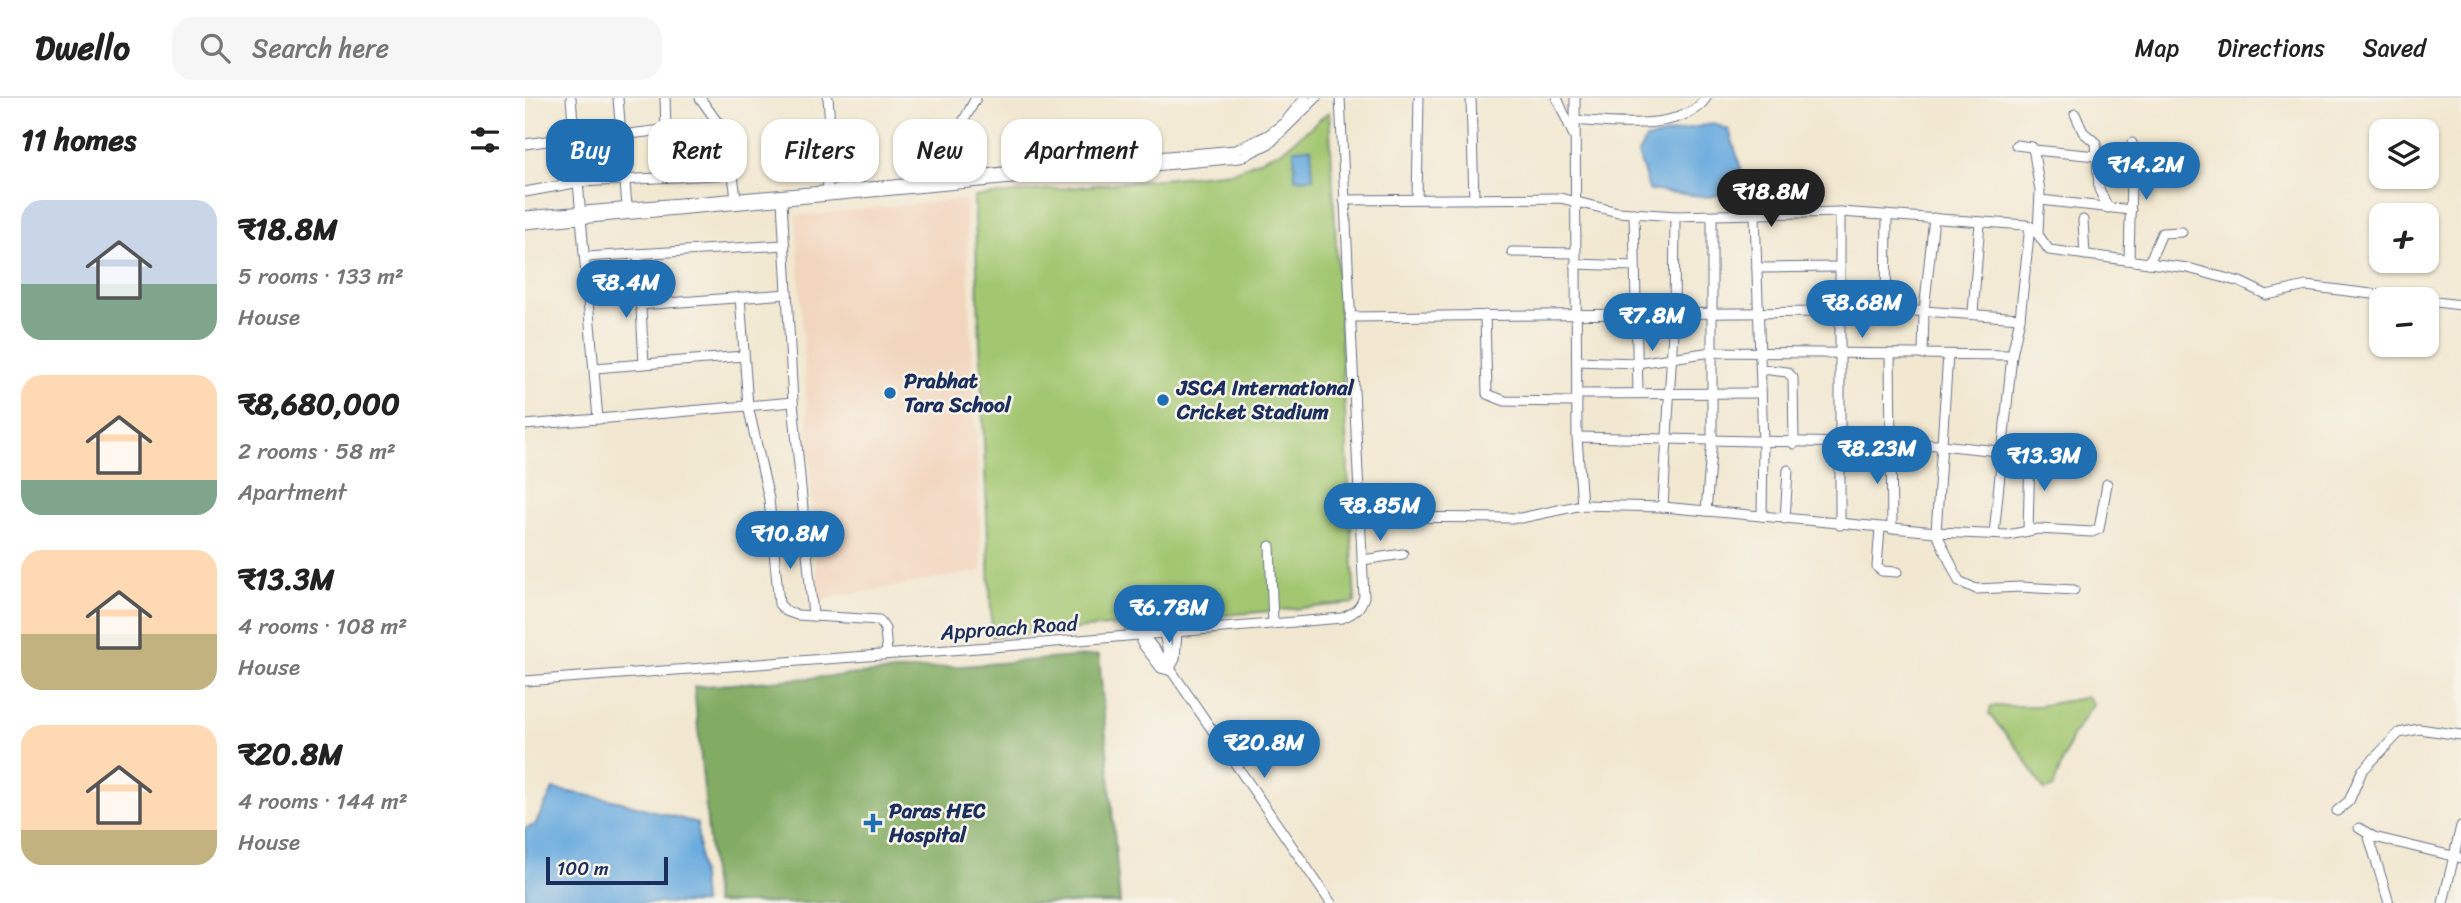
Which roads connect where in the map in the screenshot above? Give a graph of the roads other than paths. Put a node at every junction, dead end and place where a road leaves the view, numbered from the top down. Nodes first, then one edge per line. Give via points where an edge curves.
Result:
1 (571, 98) edge
2 (618, 98) edge
3 (665, 98) edge
4 (701, 98) edge
5 (828, 98) edge
6 (976, 98) edge
7 (1305, 98) edge
8 (1317, 98) edge
9 (1340, 98) edge
10 (1419, 98) edge
11 (1471, 98) edge
12 (1557, 98) edge
13 (1575, 98) edge
14 (1706, 98) edge
15 (2075, 114) dead end
16 (573, 119) edge
17 (620, 119) edge
18 (666, 119) edge
19 (717, 119) edge
20 (965, 119) edge
21 (1575, 120) junction
22 (1575, 139) junction
23 (546, 141) edge
24 (2131, 143) dead end
25 (525, 144) edge
26 (2016, 145) dead end
27 (2033, 150) junction
28 (2097, 156) junction
29 (987, 175) edge
30 (580, 182) joint
31 (625, 182) edge
32 (735, 182) edge
33 (912, 182) edge
34 (827, 190) junction
35 (525, 192) edge
36 (736, 198) junction
37 (782, 198) junction
38 (1417, 199) junction
39 (1474, 199) junction
40 (1344, 200) junction
41 (2040, 200) junction
42 (1573, 201) junction
43 (627, 207) junction
44 (2108, 208) junction
45 (2131, 210) junction
46 (1840, 212) junction
47 (1634, 213) junction
48 (583, 214) junction
49 (525, 215) edge
50 (1755, 215) junction
51 (1888, 215) junction
52 (1675, 216) junction
53 (1712, 218) junction
54 (1934, 218) junction
55 (2083, 220) dead end
56 (1980, 222) junction
57 (525, 224) edge
58 (2030, 226) junction
59 (2182, 232) dead end
60 (2038, 233) junction
61 (785, 245) junction
62 (1512, 252) dead end
63 (638, 254) junction
64 (2085, 255) junction
65 (586, 257) junction
66 (1575, 259) junction
67 (2129, 260) junction
68 (2149, 262) junction
69 (1634, 266) junction
70 (1840, 267) junction
71 (1757, 268) junction
72 (787, 294) junction
73 (2369, 294) edge
74 (740, 298) junction
75 (2439, 302) edge
76 (640, 304) junction
77 (2461, 305) edge
78 (1759, 311) junction
79 (1840, 311) junction
80 (1886, 311) junction
81 (1924, 311) junction
82 (1711, 312) junction
83 (1973, 313) junction
84 (1635, 314) junction
85 (1674, 314) junction
86 (1485, 315) junction
87 (1577, 315) junction
88 (1350, 317) junction
89 (2020, 318) junction
90 (1712, 352) junction
91 (1760, 353) junction
92 (1840, 355) junction
93 (1890, 355) junction
94 (1923, 355) junction
95 (1948, 355) junction
96 (2012, 355) junction
97 (744, 356) junction
98 (1672, 359) junction
99 (1577, 361) junction
100 (1637, 363) junction
101 (644, 365) junction
102 (595, 368) junction
103 (1761, 369) junction
104 (1670, 392) junction
105 (1638, 393) junction
106 (1711, 393) junction
107 (1761, 393) junction
108 (1577, 398) junction
109 (793, 402) junction
110 (748, 406) junction
111 (599, 419) junction
112 (525, 425) edge
113 (1577, 437) junction
114 (1667, 438) junction
115 (1711, 439) junction
116 (1763, 443) junction
117 (1891, 443) junction
118 (1794, 444) junction
119 (1839, 444) junction
120 (1941, 445) junction
121 (2001, 450) junction
122 (2030, 454) junction
123 (2074, 459) dead end
124 (1789, 470) dead end
125 (2107, 484) dead end
126 (1582, 505) junction
127 (1663, 507) junction
128 (1706, 511) junction
129 (1762, 516) junction
130 (1360, 517) junction
131 (1785, 519) junction
132 (1840, 525) junction
133 (1880, 528) junction
134 (1892, 529) junction
135 (1936, 531) junction
136 (2028, 531) junction
137 (1994, 534) junction
138 (1270, 546) dead end
139 (1403, 554) dead end
140 (1362, 560) junction
141 (1897, 572) dead end
142 (2074, 590) dead end
143 (813, 616) junction
144 (1273, 624) junction
145 (1177, 632) junction
146 (1164, 633) junction
147 (1139, 635) junction
148 (887, 654) junction
149 (1171, 670) junction
150 (525, 681) edge
151 (2461, 735) edge
152 (2337, 811) dead end
153 (2461, 826) edge
154 (2359, 828) dead end
155 (2368, 834) junction
156 (2457, 857) edge
157 (1331, 903) edge
158 (2389, 903) edge
159 (2443, 903) edge

1 - 16 street
2 - 17 street
3 - 18 street
4 - 19 street
5 - 34 street via 832,147
6 - 20 street
7 - 29 street via 1268,135 1236,150
8 - 37 street via 1271,143 1240,158
9 - 40 street, Approach Road
10 - 38 street
11 - 39 street
12 - 22 street
13 - 21 street
14 - 21 street via 1680,117 1657,122
15 - 28 street via 2083,132 2094,139
21 - 22 street
22 - 42 street
23 - 25 street
24 - 45 street
26 - 27 street
27 - 28 street
27 - 41 street
28 - 44 street via 2099,189
30 - 35 street
30 - 48 street
31 - 43 street
32 - 36 street
33 - 34 street
34 - 37 street
36 - 37 street
36 - 43 street
37 - 48 street
37 - 61 street
38 - 39 street
38 - 40 street
39 - 42 street
40 - 88 street, Approach Road
41 - 44 street
41 - 60 street
42 - 47 street
42 - 66 street
43 - 48 street
44 - 45 street
45 - 67 street
46 - 50 street
46 - 51 street
46 - 70 street
47 - 52 street
47 - 69 street
48 - 49 street
48 - 57 street
48 - 65 street
50 - 53 street
50 - 71 street
51 - 54 street
51 - 80 street
52 - 53 street
52 - 85 street
53 - 82 street
54 - 56 street
54 - 81 street
55 - 64 street
56 - 58 street
56 - 83 street
58 - 60 street
58 - 89 street
59 - 68 street via 2162,233
60 - 64 street via 2049,250
61 - 63 street
61 - 72 street
62 - 66 street
63 - 65 street
63 - 76 street
64 - 67 street
65 - 102 street
66 - 69 street
66 - 87 street
67 - 68 street
68 - 73 street via 2239,282 2267,295 2307,286
69 - 84 street
70 - 71 street
70 - 79 street
71 - 78 street
72 - 74 street
72 - 109 street
74 - 76 street
74 - 97 street
75 - 77 street
76 - 101 street
78 - 79 street
78 - 82 street
78 - 91 street
79 - 80 street
79 - 92 street
80 - 81 street
81 - 83 street
81 - 94 street
82 - 85 street
82 - 90 street
83 - 89 street
84 - 85 street
84 - 87 street
84 - 100 street
85 - 98 street
86 - 87 street
86 - 88 street
86 - 108 street via 1487,394 1505,401
87 - 99 street
88 - 130 street, Approach Road
89 - 96 street
90 - 91 street
90 - 98 street
90 - 106 street
91 - 92 street
91 - 103 street
92 - 93 street
92 - 119 street
93 - 94 street
93 - 117 street
94 - 95 street
95 - 96 street
95 - 120 street
96 - 121 street
97 - 101 street
97 - 110 street
98 - 100 street
98 - 104 street
99 - 100 street
99 - 108 street
100 - 105 street
101 - 102 street
102 - 111 street
103 - 107 street
103 - 118 street via 1787,372 1793,378
104 - 105 street
104 - 106 street
104 - 114 street
105 - 108 street
106 - 107 street
106 - 115 street
107 - 116 street
108 - 113 street
109 - 110 street
109 - 143 street
110 - 111 street
110 - 143 street via 769,499 779,604 790,614
111 - 112 street
113 - 114 street
113 - 126 street
114 - 115 street
114 - 127 street
115 - 116 street
115 - 128 street
116 - 118 street
116 - 129 street
117 - 119 street
117 - 120 street
117 - 134 street
118 - 119 street
119 - 132 street
120 - 121 street
120 - 135 street
121 - 122 street
121 - 137 street
122 - 123 street
122 - 136 street
124 - 131 street
125 - 136 street via 2099,529
126 - 127 street
126 - 130 street via 1521,518
127 - 128 street
128 - 129 street
129 - 131 street
130 - 140 street, Approach Road
131 - 132 street
132 - 133 street
133 - 134 street
133 - 141 street via 1877,567
134 - 135 street
135 - 137 street
135 - 142 street via 1965,586
136 - 137 street
138 - 144 street
139 - 140 street
140 - 144 street, Approach Road via 1364,597 1353,613
143 - 148 street via 879,620
144 - 145 street, Approach Road
145 - 146 street, Approach Road
145 - 149 street
146 - 147 street, Approach Road
146 - 149 street
147 - 148 street, Approach Road
147 - 149 street via 1161,668
148 - 150 street, Approach Road
149 - 157 street
151 - 152 street via 2419,729 2399,733 2363,771 2349,801
153 - 156 street
154 - 155 street
155 - 156 street
155 - 158 street
156 - 159 street

